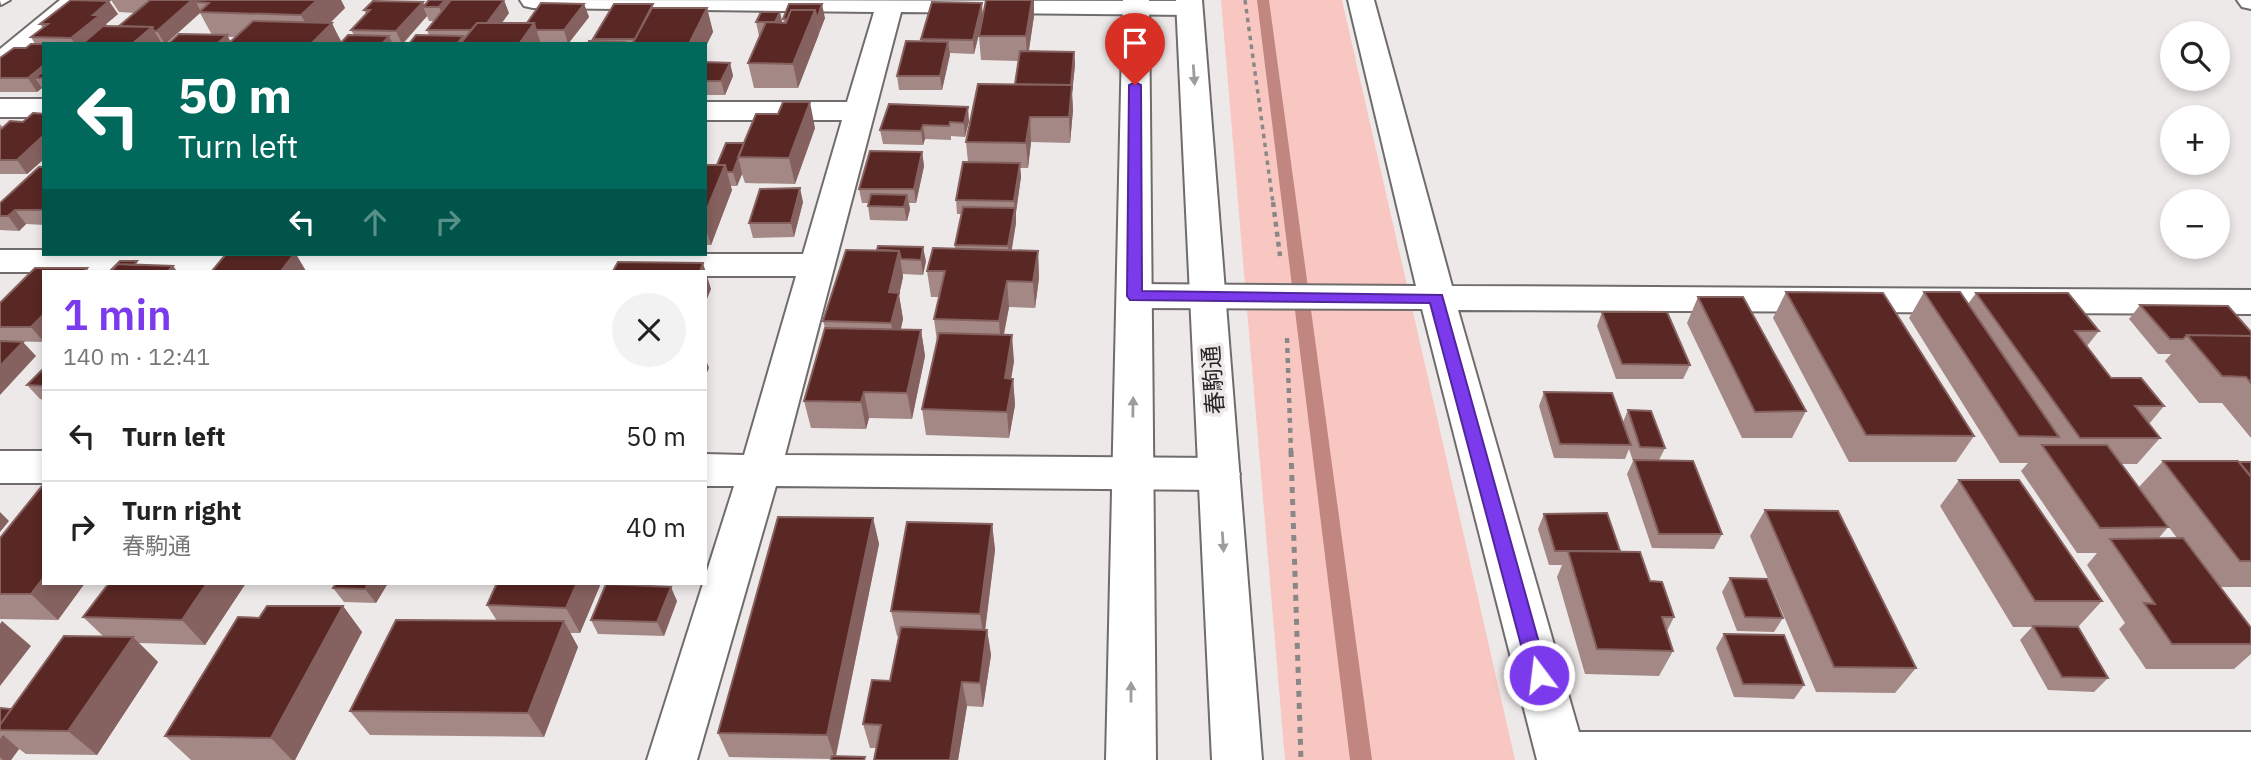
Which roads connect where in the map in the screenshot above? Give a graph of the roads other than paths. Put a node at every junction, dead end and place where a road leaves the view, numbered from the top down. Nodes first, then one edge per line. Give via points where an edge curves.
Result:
1 (76, 0) edge
2 (533, 0) edge
3 (1362, 0) edge
4 (1136, 3) edge
5 (1189, 3) edge
6 (890, 5) junction
7 (0, 63) edge
8 (0, 108) edge
9 (42, 108) edge
10 (707, 111) edge
11 (858, 111) junction
12 (0, 261) edge
13 (817, 265) junction
14 (1135, 296) junction
15 (1207, 296) junction
16 (1437, 298) junction
17 (2251, 302) edge
18 (0, 467) edge
19 (42, 467) edge
20 (707, 470) edge
21 (760, 470) junction
22 (1219, 474) junction
23 (1132, 475) junction
24 (2251, 755) edge
25 (1561, 758) edge
26 (2160, 758) edge
27 (672, 760) edge
28 (1131, 760) edge
29 (1237, 760) edge

1 - 7 street
2 - 6 street
3 - 16 street
4 - 5 street
4 - 6 street
4 - 14 street
5 -> 15 street, 春駒通
6 - 11 street
8 - 9 street
10 - 11 street
11 - 13 street
12 - 13 street
13 - 21 street
14 - 15 street
23 -> 14 street
15 - 16 street
15 - 22 street, 春駒通
16 - 17 street
16 - 25 street
18 - 19 street
20 - 21 street
21 - 23 street
21 - 27 street
22 - 23 street
22 -> 29 street, 春駒通
28 -> 23 street
24 - 26 street
25 - 26 street

